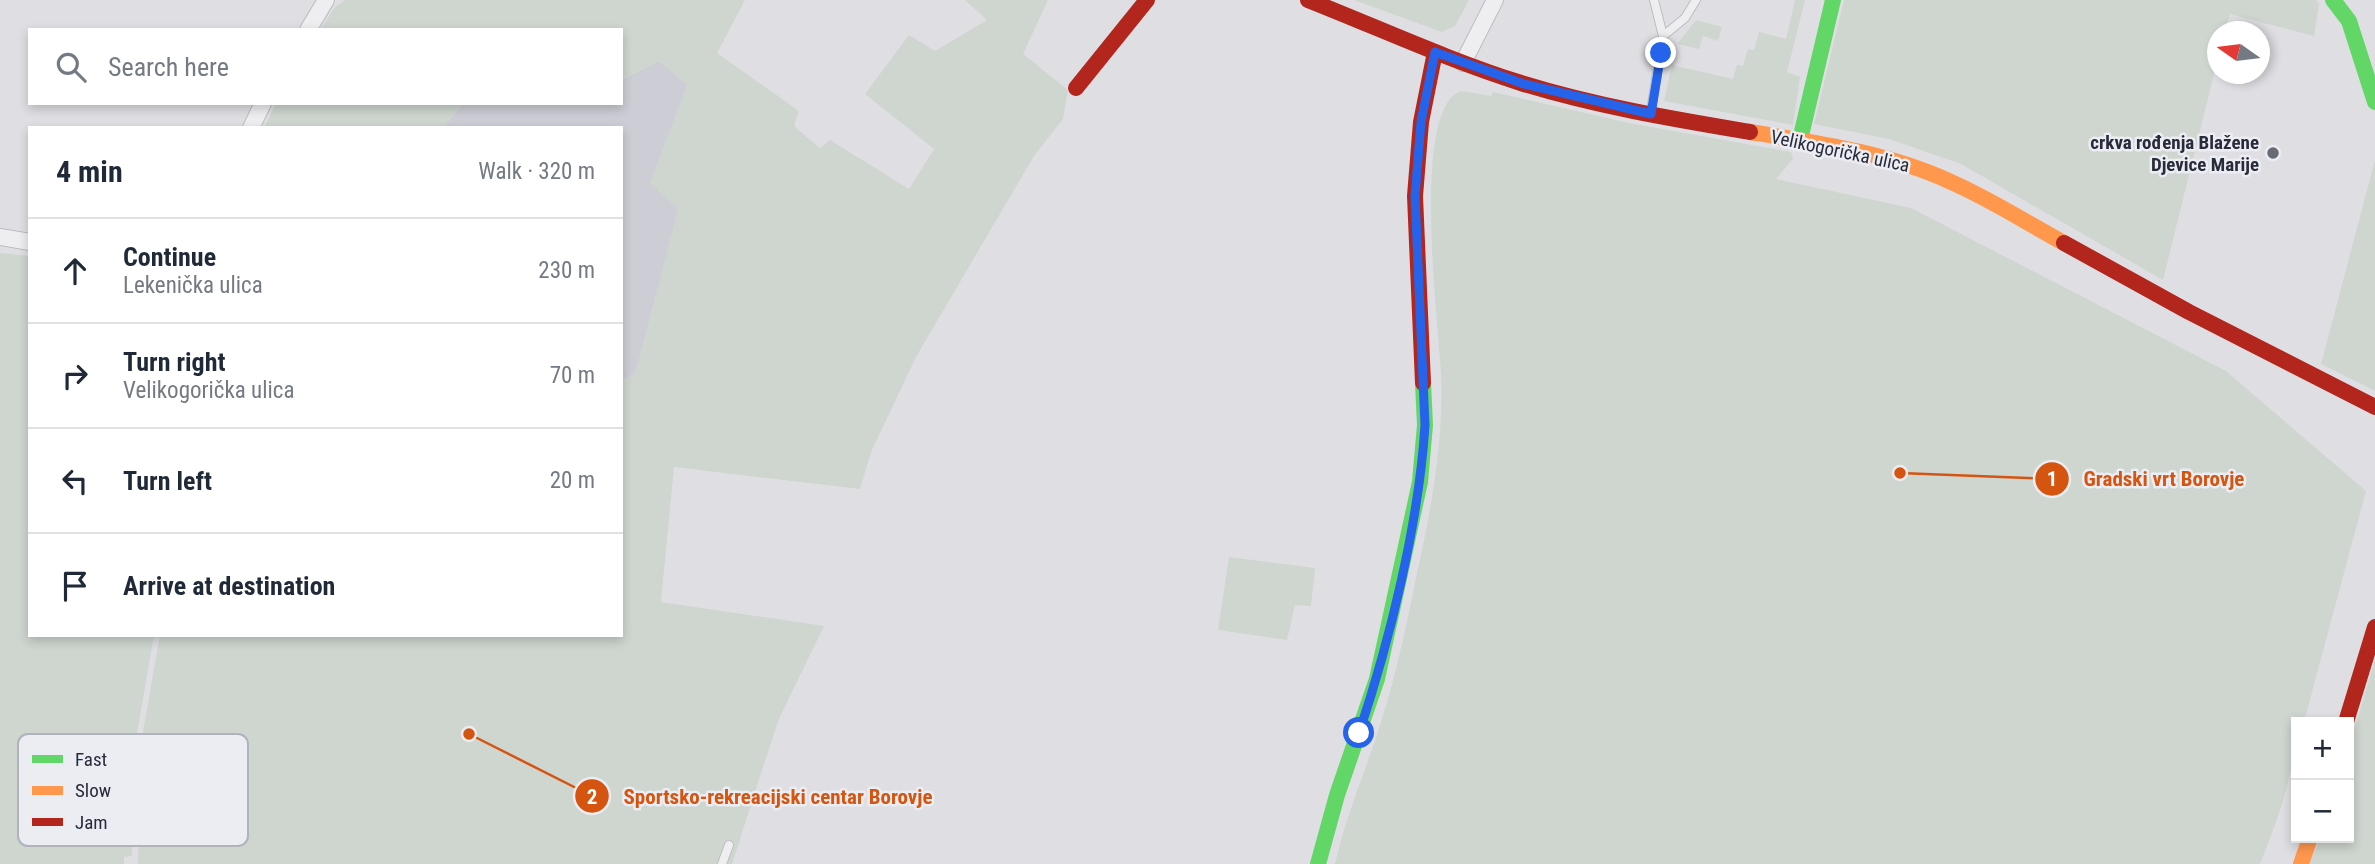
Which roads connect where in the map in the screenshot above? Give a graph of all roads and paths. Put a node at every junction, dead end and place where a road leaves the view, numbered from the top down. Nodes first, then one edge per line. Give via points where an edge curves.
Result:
1 (326, 0) edge
2 (1147, 0) edge
3 (1308, 0) edge
4 (1495, 0) edge
5 (1654, 0) edge
6 (1696, 0) edge
7 (1833, 0) edge
8 (2333, 0) edge
9 (309, 28) edge
10 (1664, 36) junction
11 (1435, 52) junction
12 (1463, 63) junction
13 (1076, 88) dead end
14 (2375, 102) edge
15 (262, 105) edge
16 (1651, 114) junction
17 (252, 126) edge
18 (1800, 140) junction
19 (0, 237) edge
20 (28, 242) edge
21 (2375, 407) edge
22 (2375, 627) edge
23 (2348, 717) edge
24 (2308, 843) edge
25 (729, 845) dead end
26 (722, 864) edge
27 (1318, 864) edge
28 (2301, 864) edge

1 - 9 street
2 - 13 street
3 - 11 street, Velikogorička ulica
4 - 12 street
5 - 10 lane
6 - 10 lane via 1685,18
7 - 18 street
8 - 14 street via 2349,21
10 - 16 lane
11 - 12 street, Velikogorička ulica
11 - 27 street via 1421,122 1415,196 1425,425 1420,482 1377,679
12 - 16 street, Velikogorička ulica via 1524,84
15 - 17 street
16 - 18 street, Velikogorička ulica
18 - 21 street, Velikogorička ulica via 1892,158 1952,182
19 - 20 street
22 - 23 street
24 - 28 street
25 - 26 lane

